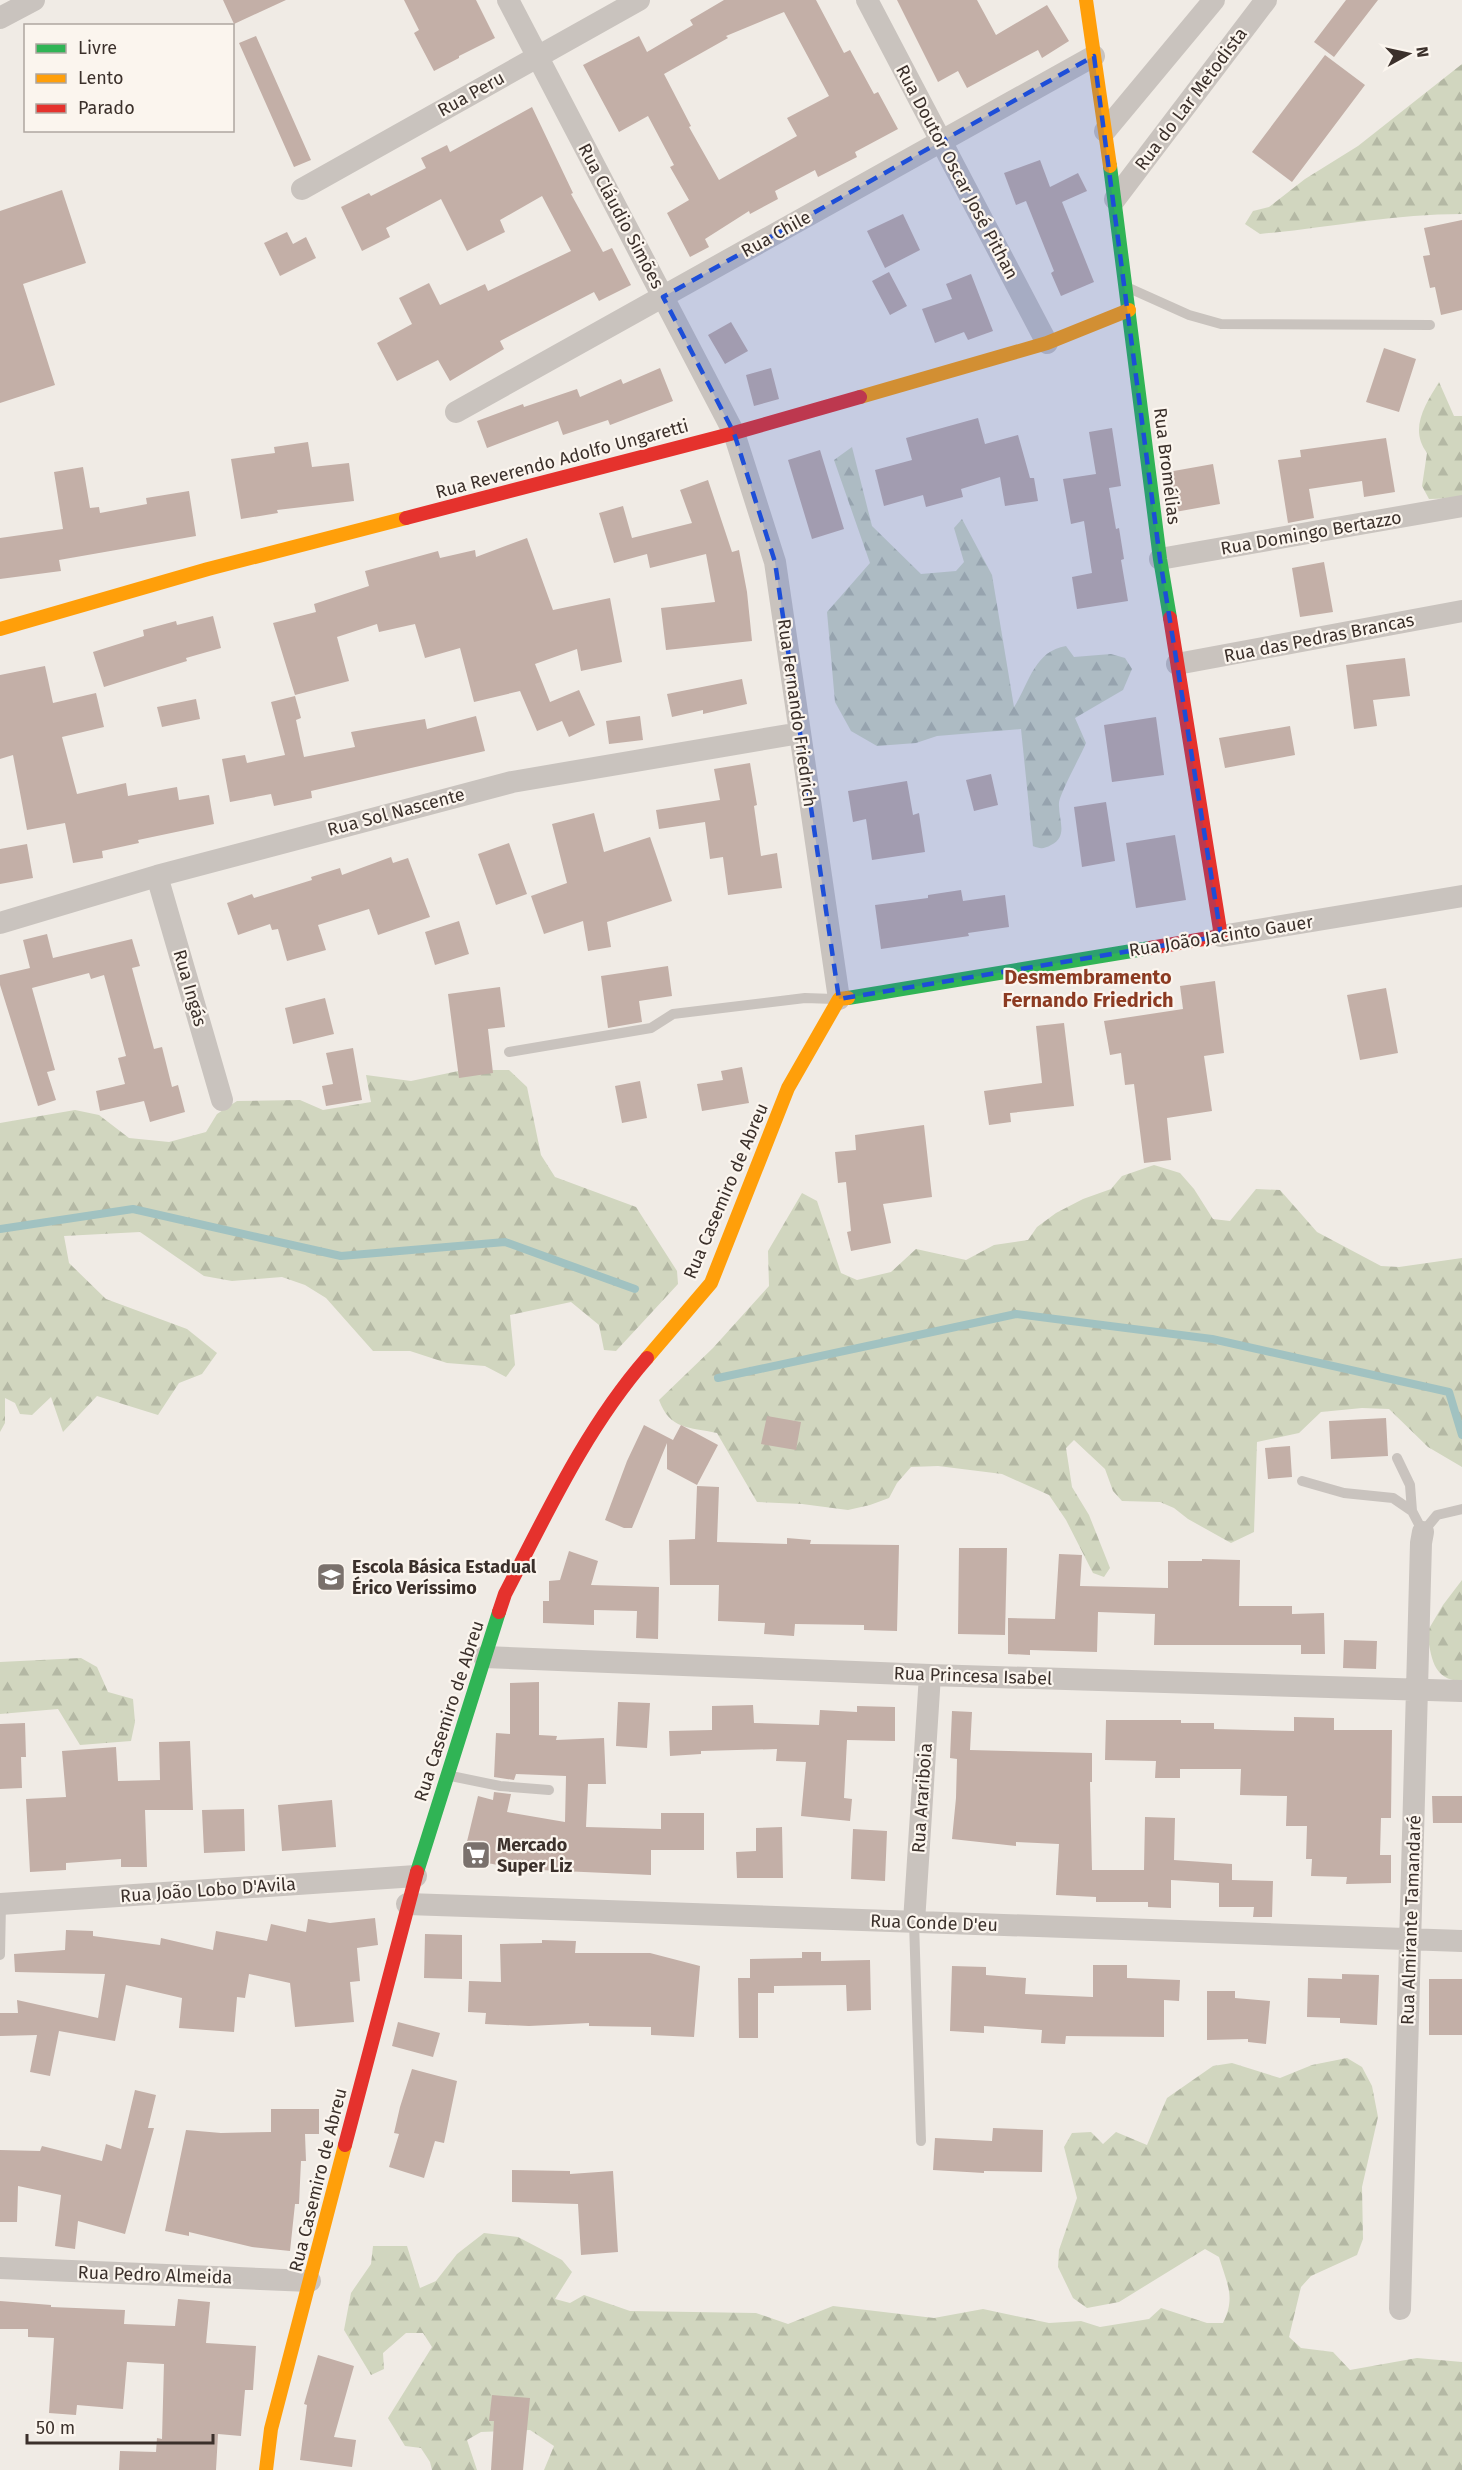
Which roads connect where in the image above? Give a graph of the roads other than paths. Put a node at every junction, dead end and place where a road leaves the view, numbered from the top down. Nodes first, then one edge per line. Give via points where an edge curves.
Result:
1 (34, 0) edge
2 (508, 0) edge
3 (639, 0) edge
4 (867, 0) edge
5 (1086, 0) edge
6 (1214, 0) edge
7 (1266, 0) edge
8 (0, 18) edge
9 (1094, 56) junction
10 (538, 57) junction
11 (1105, 131) junction
12 (940, 143) junction
13 (303, 189) dead end
14 (1116, 199) junction
15 (1126, 287) junction
16 (663, 297) junction
17 (1129, 310) junction
18 (1430, 326) dead end
19 (1047, 343) junction
20 (456, 412) dead end
21 (734, 433) junction
22 (1462, 506) edge
23 (1160, 560) junction
24 (1462, 611) edge
25 (0, 629) edge
26 (1177, 664) junction
27 (800, 733) junction
28 (157, 876) junction
29 (1462, 896) edge
30 (0, 923) edge
31 (1221, 936) junction
32 (839, 999) junction
33 (509, 1052) dead end
34 (222, 1100) dead end
35 (1397, 1458) dead end
36 (1302, 1482) dead end
37 (1462, 1509) edge
38 (1412, 1510) junction
39 (1423, 1532) junction
40 (484, 1657) junction
41 (930, 1675) junction
42 (1417, 1689) junction
43 (1462, 1691) edge
44 (447, 1775) junction
45 (549, 1790) dead end
46 (416, 1876) junction
47 (1, 1904) edge
48 (407, 1904) junction
49 (914, 1922) junction
50 (1410, 1939) junction
51 (1462, 1941) edge
52 (0, 1955) edge
53 (921, 2141) dead end
54 (0, 2268) edge
55 (310, 2281) junction
56 (1400, 2309) dead end
57 (266, 2470) edge

1 - 8 street
2 - 10 street, Rua Cláudio Simões
3 - 10 street, Rua Peru
4 - 12 street, Rua Doutor Oscar José Pithan
5 - 9 street, Rua Bromélias
6 - 11 street
7 - 14 street, Rua do Lar Metodista
9 - 11 street, Rua Bromélias
9 - 12 street, Rua Chile
10 - 13 street, Rua Peru
10 - 16 street, Rua Cláudio Simões
11 - 14 street, Rua Bromélias
12 - 16 street, Rua Chile
12 - 19 street, Rua Doutor Oscar José Pithan
14 - 15 street, Rua Bromélias
15 - 17 street, Rua Bromélias
15 - 18 lane via 1189,315 1221,324
16 - 20 street, Rua Chile
16 - 21 street, Rua Cláudio Simões
17 - 19 street, Rua Reverendo Adolfo Ungaretti
17 - 23 street, Rua Bromélias
19 - 21 street, Rua Reverendo Adolfo Ungaretti
21 - 25 street, Rua Reverendo Adolfo Ungaretti via 208,569
21 - 27 street, Rua Fernando Friedrich via 775,562
22 - 23 street, Rua Domingo Bertazzo
23 - 26 street, Rua Bromélias
24 - 26 street, Rua das Pedras Brancas
26 - 31 street, Rua Bromélias
27 - 28 street, Rua Sol Nascente via 512,782
27 - 32 street, Rua Fernando Friedrich
28 - 30 street, Rua Sol Nascente
28 - 34 street, Rua Ingás
29 - 31 street, Rua João Jacinto Gauer
31 - 32 street, Rua João Jacinto Gauer
32 - 33 lane via 805,998 673,1014 651,1028
32 - 40 street, Rua Casemiro de Abreu via 788,1088 711,1283 624,1383 576,1458 506,1594
35 - 38 lane via 1410,1485
36 - 38 lane via 1344,1493 1394,1498
37 - 39 lane via 1437,1515
38 - 39 lane
39 - 42 street, Rua Almirante Tamandaré
40 - 41 street, Rua Princesa Isabel
40 - 44 street, Rua Casemiro de Abreu
41 - 42 street, Rua Princesa Isabel
41 - 49 street, Rua Arariboia
42 - 43 street, Rua Princesa Isabel
42 - 50 street, Rua Almirante Tamandaré
44 - 45 lane via 500,1786
44 - 46 street, Rua Casemiro de Abreu
46 - 47 street, Rua João Lobo D'Avila
46 - 48 street, Rua Casemiro de Abreu
47 - 52 lane
48 - 49 street, Rua Conde D'eu
48 - 55 street, Rua Casemiro de Abreu
49 - 50 street, Rua Conde D'eu
49 - 53 lane
50 - 51 street, Rua Conde D'eu
50 - 56 street, Rua Almirante Tamandaré
54 - 55 street, Rua Pedro Almeida
55 - 57 street, Rua Casemiro de Abreu via 272,2429

